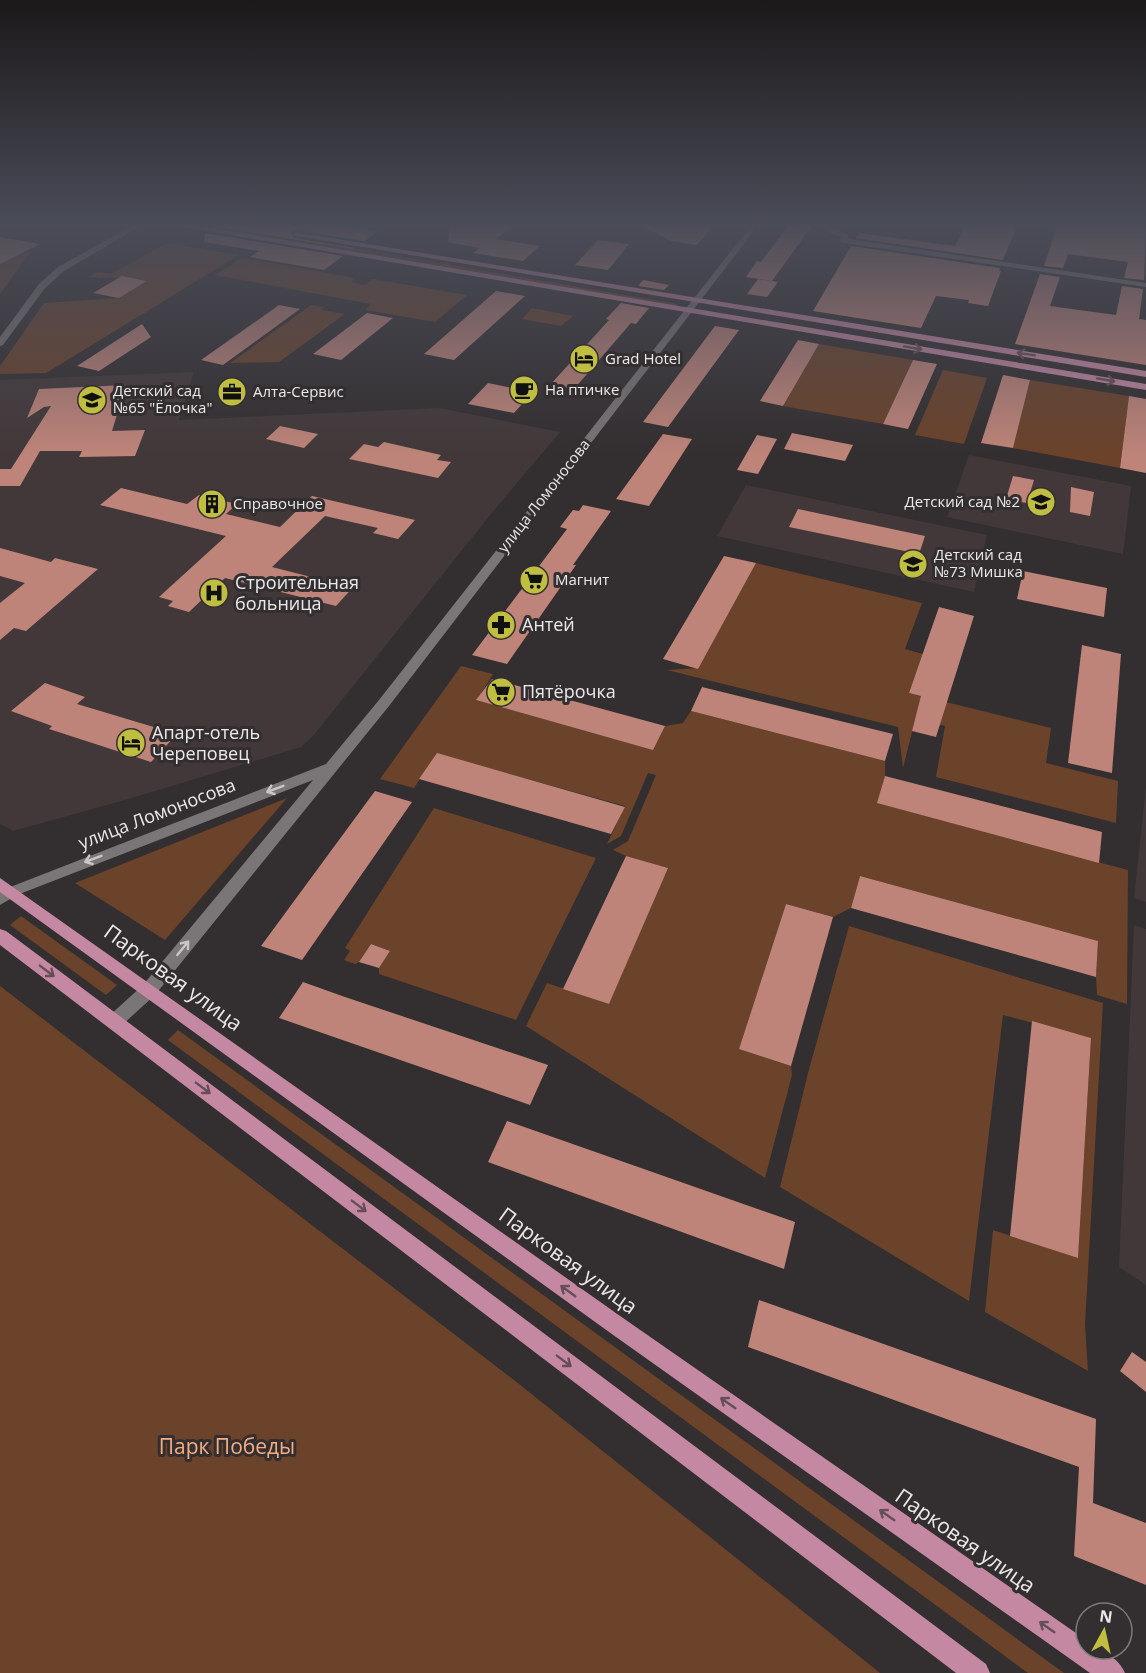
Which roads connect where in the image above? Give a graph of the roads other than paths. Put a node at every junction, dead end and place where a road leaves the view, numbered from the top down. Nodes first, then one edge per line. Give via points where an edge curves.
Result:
1 (31, 301) edge
2 (636, 301) edge
3 (694, 301) edge
4 (708, 301) edge
5 (688, 310) junction
6 (0, 343) edge
7 (1146, 374) edge
8 (1146, 387) edge
9 (330, 768) junction
10 (4, 891) edge
11 (0, 936) edge
12 (148, 990) junction
13 (115, 1021) junction
14 (977, 1673) edge
15 (1112, 1673) edge

1 - 6 street
2 - 5 main road
3 - 5 street, улица Ломоносова
7 -> 4 main road
5 -> 8 main road
5 - 9 street, улица Ломоносова via 423,654
9 -> 10 street, улица Ломоносова
12 -> 9 street, улица Ломоносова
10 - 12 main road, Парковая улица
11 -> 13 main road
12 - 13 street, улица Ломоносова
15 -> 12 main road, Парковая улица
13 -> 14 main road

